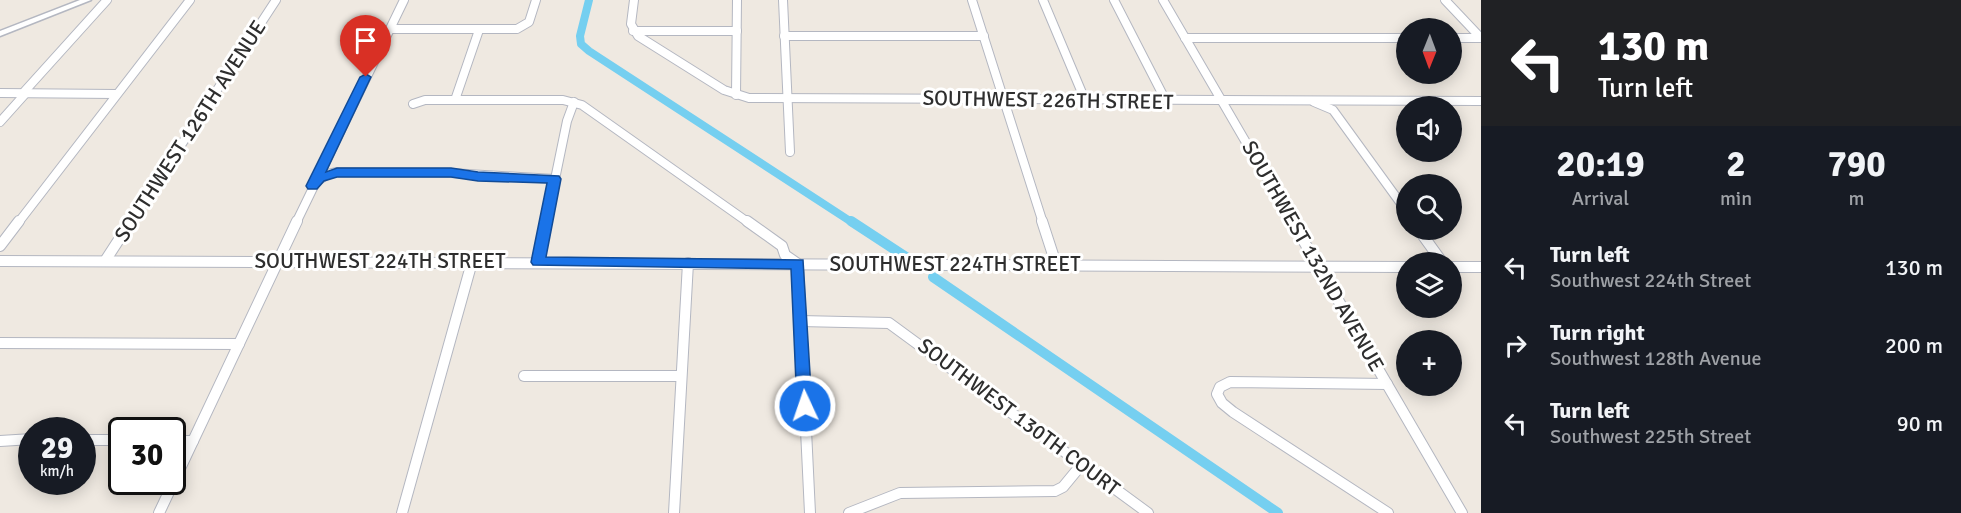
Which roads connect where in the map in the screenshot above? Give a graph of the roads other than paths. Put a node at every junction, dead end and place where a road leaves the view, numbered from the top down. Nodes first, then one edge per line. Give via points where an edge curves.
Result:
1 (87, 0) edge
2 (107, 0) edge
3 (190, 0) edge
4 (276, 0) edge
5 (404, 0) edge
6 (536, 0) edge
7 (634, 0) edge
8 (737, 0) edge
9 (783, 0) edge
10 (972, 0) edge
11 (1043, 0) edge
12 (1114, 0) edge
13 (1163, 0) edge
14 (1444, 0) edge
15 (390, 29) junction
16 (479, 30) junction
17 (633, 31) junction
18 (660, 31) junction
19 (737, 31) junction
20 (0, 34) edge
21 (784, 36) junction
22 (984, 36) junction
23 (1185, 38) junction
24 (1396, 38) edge
25 (1462, 38) edge
26 (1481, 38) edge
27 (650, 44) junction
28 (736, 77) junction
29 (712, 83) junction
30 (0, 93) edge
31 (25, 93) junction
32 (116, 94) junction
33 (736, 96) junction
34 (786, 98) junction
35 (455, 100) junction
36 (1004, 100) junction
37 (1085, 100) junction
38 (1166, 101) junction
39 (1223, 101) junction
40 (1306, 101) junction
41 (1481, 101) edge
42 (574, 102) junction
43 (412, 104) dead end
44 (0, 122) edge
45 (790, 152) dead end
46 (555, 179) junction
47 (312, 186) junction
48 (1396, 197) edge
49 (0, 246) edge
50 (0, 261) edge
51 (105, 261) junction
52 (279, 261) junction
53 (472, 262) junction
54 (538, 262) junction
55 (688, 263) junction
56 (798, 264) junction
57 (1056, 264) junction
58 (1317, 266) junction
59 (1396, 267) edge
60 (1462, 267) edge
61 (1481, 267) edge
62 (800, 321) junction
63 (0, 343) edge
64 (239, 344) junction
65 (524, 376) dead end
66 (681, 376) junction
67 (1387, 384) junction
68 (18, 440) edge
69 (0, 441) edge
70 (186, 441) edge
71 (193, 441) junction
72 (1082, 464) junction
73 (159, 513) edge
74 (402, 513) edge
75 (674, 513) edge
76 (810, 513) edge
77 (849, 513) edge
78 (1148, 513) edge
79 (1388, 513) edge
80 (1462, 513) edge

1 - 20 street
2 - 31 street
3 - 32 street
4 - 51 street, SOUTHWEST 126TH AVENUE
5 - 15 street
6 - 16 street via 529,22 523,27
7 - 17 street
8 - 19 street
9 - 21 street
10 - 22 street
11 - 37 street
12 - 38 street
13 - 23 street, SOUTHWEST 132ND AVENUE
14 - 26 street
15 - 16 street
15 - 47 street
16 - 35 street
17 - 18 street
17 - 27 street, SOUTHWEST 226TH STREET
18 - 19 street
18 - 27 street via 652,36
19 - 28 street
21 - 22 street
21 - 34 street
22 - 36 street
23 - 24 street
23 - 39 street, SOUTHWEST 132ND AVENUE
25 - 26 street
27 - 29 street, SOUTHWEST 226TH STREET
28 - 29 street
28 - 33 street
29 - 33 street, SOUTHWEST 226TH STREET
30 - 31 street
31 - 32 street
31 - 44 street
32 - 49 street
33 - 34 street, SOUTHWEST 226TH STREET
34 - 36 street, SOUTHWEST 226TH STREET
34 - 45 street
35 - 42 street
35 - 43 street
36 - 37 street, SOUTHWEST 226TH STREET
36 - 57 street
37 - 38 street, SOUTHWEST 226TH STREET
38 - 39 street, SOUTHWEST 226TH STREET
39 - 40 street, SOUTHWEST 226TH STREET
39 - 58 street, SOUTHWEST 132ND AVENUE
40 - 41 street, SOUTHWEST 226TH STREET
40 - 48 street via 1333,110
42 - 46 street
42 - 56 street via 782,246 785,255
46 - 47 street via 337,172 320,178
46 - 54 street
47 - 52 street
50 - 51 street, SOUTHWEST 224TH STREET
51 - 52 street, SOUTHWEST 224TH STREET
52 - 53 street, SOUTHWEST 224TH STREET
52 - 64 street
53 - 54 street, SOUTHWEST 224TH STREET
53 - 74 street
54 - 55 street, SOUTHWEST 224TH STREET
55 - 56 street, SOUTHWEST 224TH STREET
55 - 66 street
56 - 57 street, SOUTHWEST 224TH STREET
56 - 62 street
57 - 58 street, SOUTHWEST 224TH STREET
58 - 59 street, SOUTHWEST 224TH STREET
58 - 67 street, SOUTHWEST 132ND AVENUE
60 - 61 street
62 - 72 street, SOUTHWEST 130TH COURT via 889,323
62 - 76 street
63 - 64 street
64 - 71 street
65 - 66 street
66 - 75 street
67 - 79 street via 1230,382 1220,387 1217,394 1233,412
67 - 80 street, SOUTHWEST 132ND AVENUE
68 - 69 street
70 - 71 street
71 - 73 street
72 - 77 street via 1063,487 1055,490 900,493
72 - 78 street, SOUTHWEST 130TH COURT

